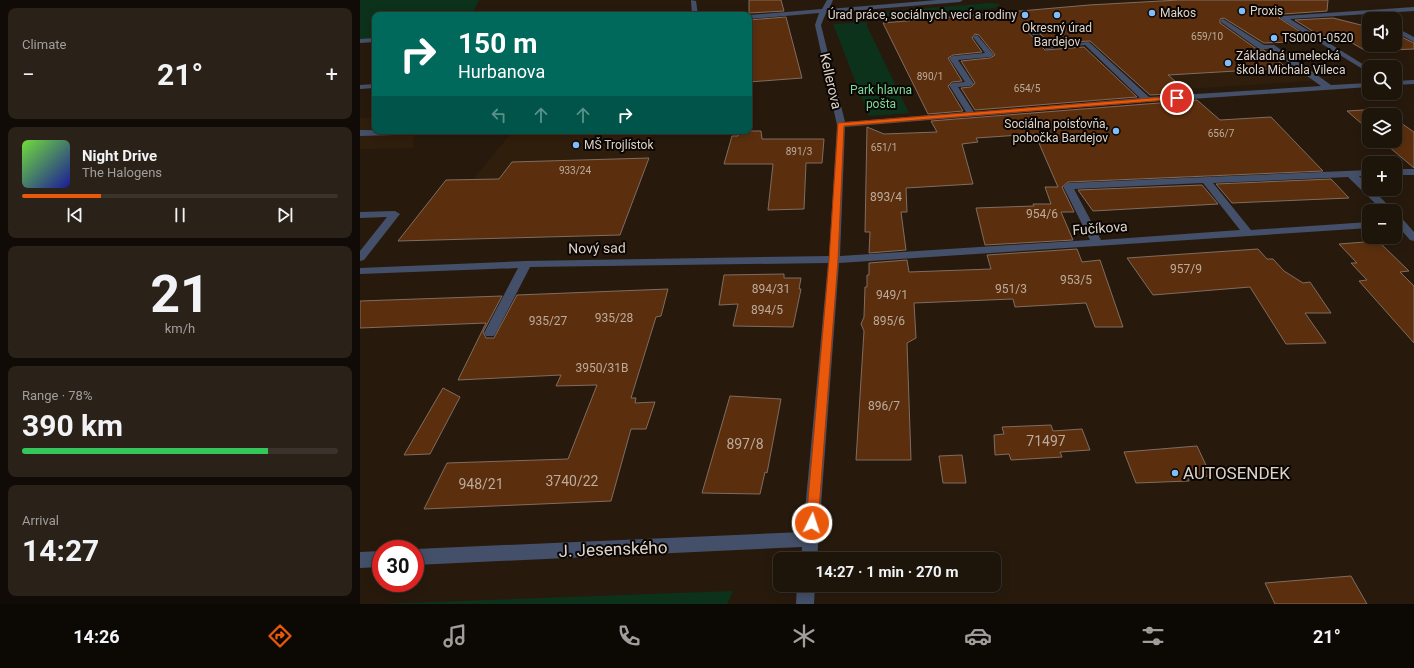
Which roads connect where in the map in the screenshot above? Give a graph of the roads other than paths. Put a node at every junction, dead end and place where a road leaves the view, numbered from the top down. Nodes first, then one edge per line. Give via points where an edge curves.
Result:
1 (830, 0) edge
2 (960, 0) edge
3 (693, 1) dead end
4 (1414, 9) edge
5 (695, 12) edge
6 (822, 12) junction
7 (752, 17) edge
8 (1223, 21) dead end
9 (1030, 28) dead end
10 (1402, 33) edge
11 (976, 37) dead end
12 (372, 40) edge
13 (1414, 40) edge
14 (360, 41) edge
15 (1362, 67) edge
16 (1414, 82) edge
17 (1402, 83) edge
18 (1362, 85) edge
19 (372, 86) edge
20 (360, 87) edge
21 (1328, 87) junction
22 (1147, 100) junction
23 (971, 114) junction
24 (841, 125) junction
25 (360, 133) edge
26 (372, 133) edge
27 (1402, 172) edge
28 (1414, 172) edge
29 (1350, 173) junction
30 (1362, 173) edge
31 (1206, 180) junction
32 (1382, 204) edge
33 (360, 215) edge
34 (1402, 221) edge
35 (1414, 222) edge
36 (1362, 225) edge
37 (1402, 226) edge
38 (1248, 233) junction
39 (1414, 238) edge
40 (1098, 243) junction
41 (360, 258) edge
42 (834, 260) junction
43 (526, 264) junction
44 (360, 272) edge
45 (490, 333) dead end
46 (811, 539) junction
47 (810, 552) edge
48 (424, 557) edge
49 (372, 559) edge
50 (360, 560) edge
51 (806, 592) edge
52 (805, 604) edge

1 - 6 street via 828,7
2 - 6 street
3 - 5 street
4 - 15 street via 1283,18
6 - 7 street
6 - 24 street, Kellerova via 818,25
8 - 21 street via 1262,47 1271,47
9 - 22 street via 1049,47 1087,43
10 - 13 street
11 - 23 street via 990,55 953,58 970,84 953,86
12 - 14 street
16 - 17 street
18 - 21 street
19 - 20 street
21 - 22 street
22 - 23 street
23 - 24 street
24 - 42 street, Kellerova
25 - 26 street
27 - 28 street
29 - 30 street
29 - 31 street
29 - 32 street
31 - 38 street
31 - 40 street via 1068,186
33 - 41 street via 395,214
34 - 35 street
36 - 38 street, Fučíkova
37 - 39 street
38 - 40 street, Fučíkova
40 - 42 street, Fučíkova
42 - 43 street, Nový sad
42 - 46 street, Kellerova
43 - 44 street, Nový sad
43 - 45 street
46 - 47 street, Kellerova
46 - 48 street, J. Jesenského
49 - 50 street
51 - 52 street

